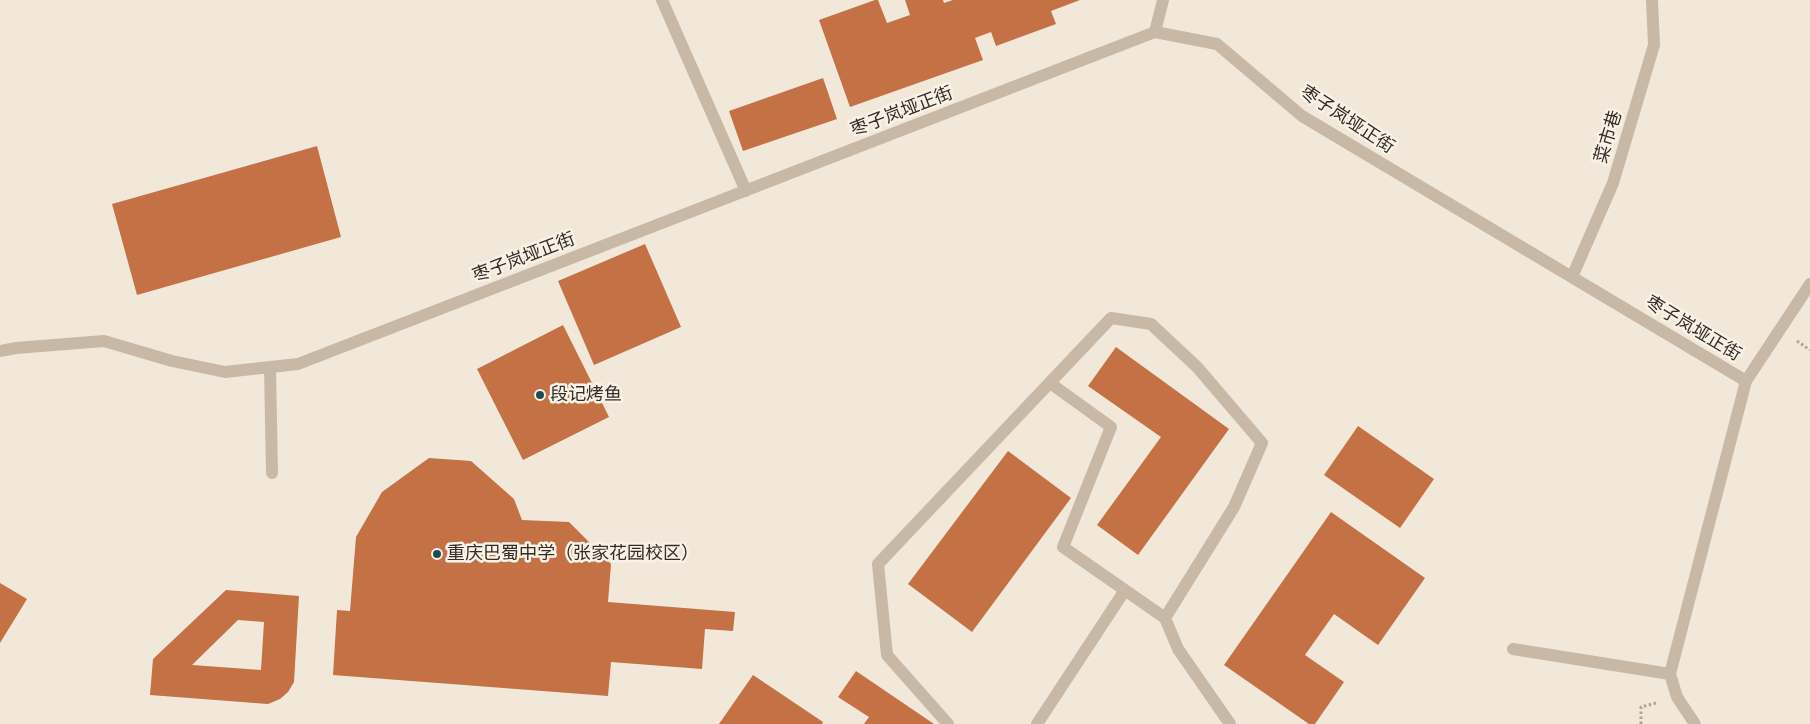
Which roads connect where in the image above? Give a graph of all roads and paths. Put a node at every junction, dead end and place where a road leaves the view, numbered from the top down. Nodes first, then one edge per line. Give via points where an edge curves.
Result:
1 (662, 0) edge
2 (1162, 0) edge
3 (1652, 0) edge
4 (1155, 32) junction
5 (746, 191) junction
6 (1572, 277) junction
7 (1810, 284) edge
8 (0, 351) edge
9 (270, 367) junction
10 (1746, 381) junction
11 (1050, 383) junction
12 (272, 473) dead end
13 (1125, 590) junction
14 (1165, 618) junction
15 (1513, 649) dead end
16 (1670, 674) junction
17 (1677, 697) junction
18 (948, 724) edge
19 (1037, 724) edge
20 (1230, 724) edge
21 (1641, 724) edge
22 (1694, 724) edge

1 - 5 street
2 - 4 street
3 - 6 street, 菜市巷 via 1654,46 1613,183
4 - 5 street, 枣子岚垭正街
4 - 6 street, 枣子岚垭正街 via 1217,44 1302,116
5 - 9 street, 枣子岚垭正街 via 298,364
6 - 10 street, 枣子岚垭正街
7 - 10 street, 枣子岚垭正街
8 - 9 street, 枣子岚垭正街 via 104,341 225,372
9 - 12 street
10 - 16 street, 枣子岚垭正街
11 - 13 street via 1111,427 1063,547
11 - 14 street via 1111,318 1151,324 1197,367 1262,443 1234,507
11 - 18 street via 878,564 887,655
13 - 14 street
13 - 19 street
14 - 20 street via 1178,649
15 - 16 street
16 - 17 street
17 - 21 path via 1641,707
17 - 22 street

